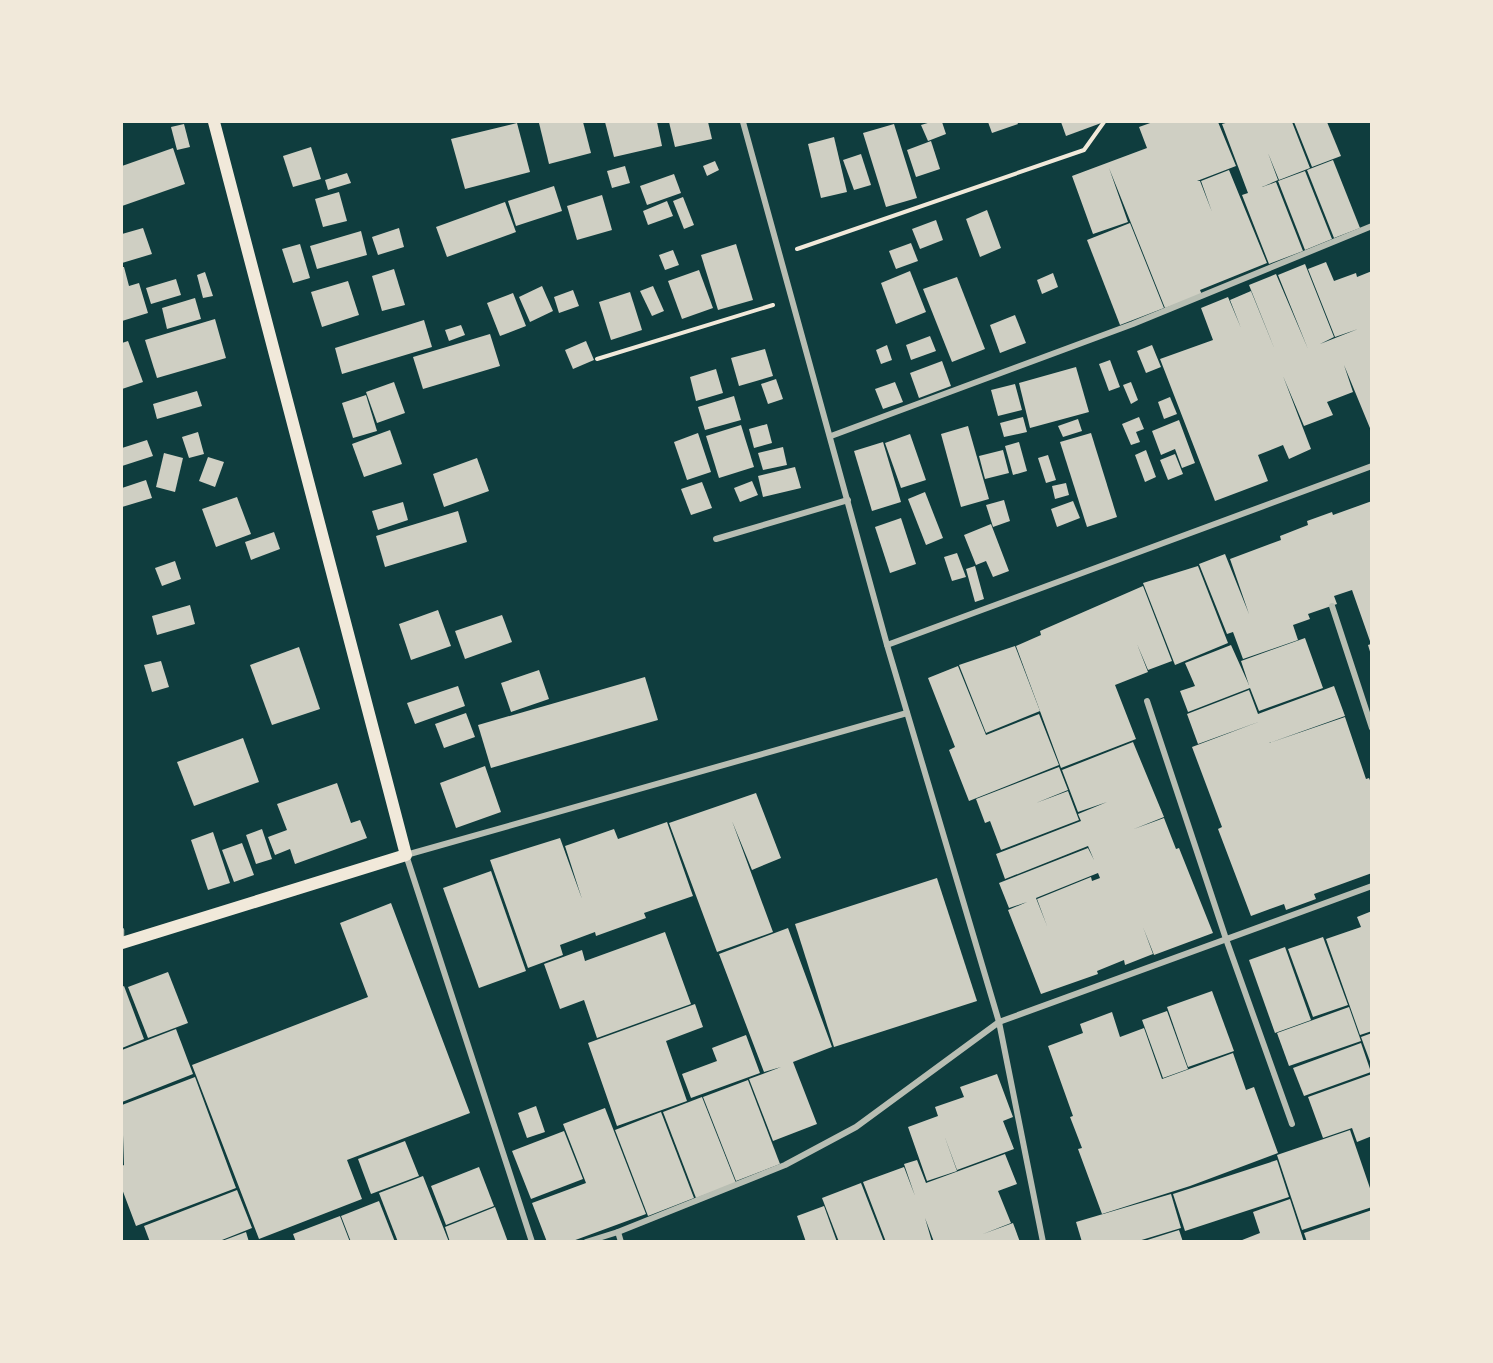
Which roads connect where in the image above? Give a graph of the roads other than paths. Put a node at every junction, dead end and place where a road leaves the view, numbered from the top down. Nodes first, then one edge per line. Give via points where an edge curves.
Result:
1 (214, 122) edge
2 (743, 122) edge
3 (1371, 226) edge
4 (831, 436) junction
5 (1371, 466) edge
6 (848, 500) junction
7 (716, 539) dead end
8 (1332, 606) dead end
9 (887, 645) junction
10 (1147, 701) dead end
11 (907, 713) junction
12 (1371, 728) edge
13 (406, 855) junction
14 (1371, 886) edge
15 (122, 938) edge
16 (1226, 939) junction
17 (999, 1022) junction
18 (1292, 1124) dead end
19 (618, 1232) junction
20 (532, 1242) edge
21 (586, 1242) edge
22 (621, 1242) edge
23 (1043, 1242) edge

1 - 13 main road
2 - 4 street
3 - 4 street via 1133,324
4 - 6 street
5 - 9 street
6 - 7 street
6 - 9 street
8 - 12 street
9 - 11 street
10 - 16 street
11 - 13 street
11 - 17 street
13 - 15 main road
13 - 20 street
14 - 16 street
16 - 17 street
16 - 18 street
17 - 19 street via 856,1127 785,1165
17 - 23 street
19 - 21 street
19 - 22 street

